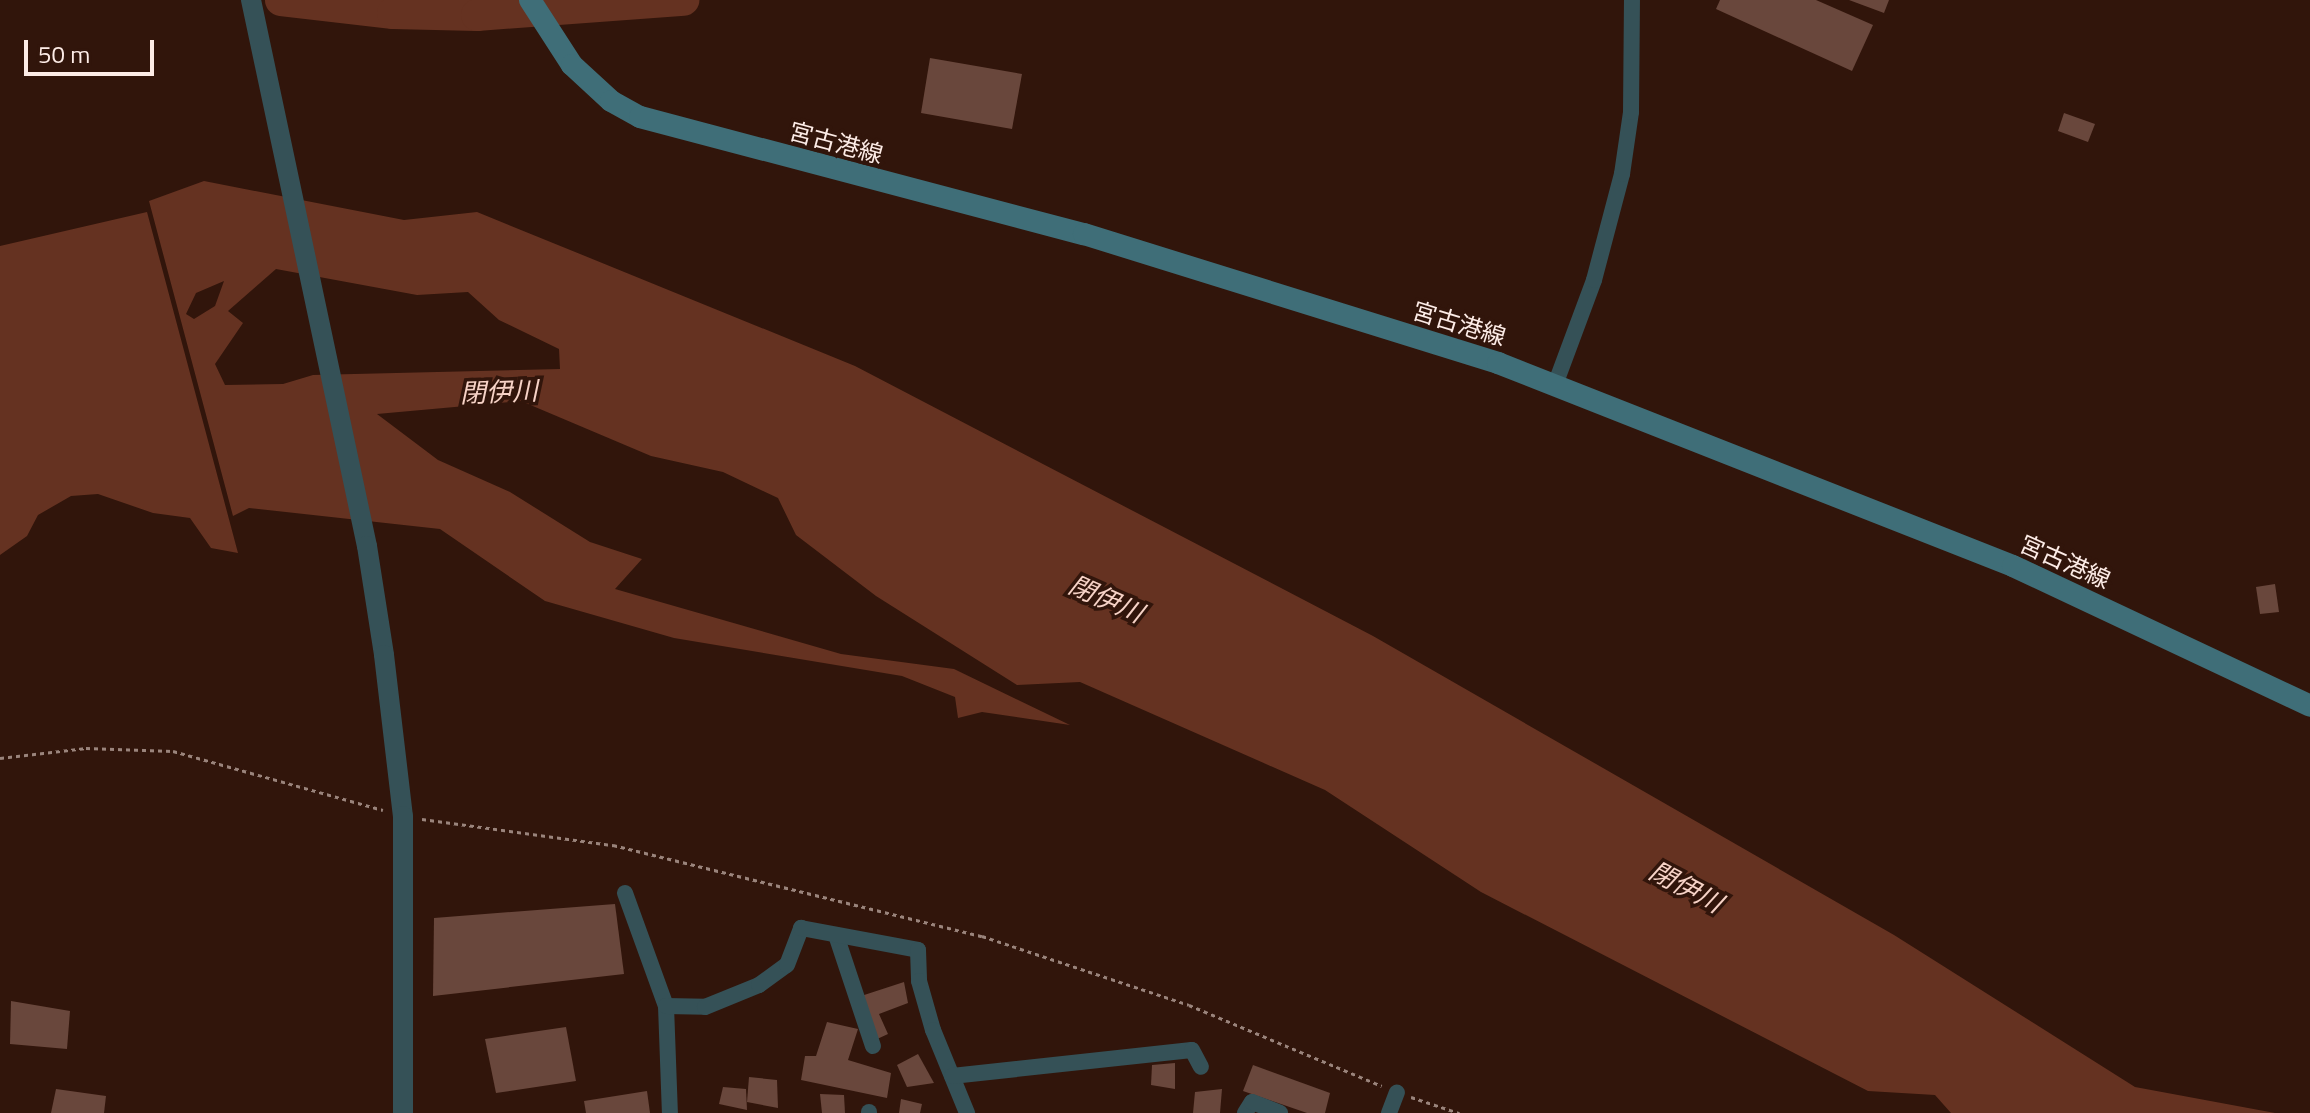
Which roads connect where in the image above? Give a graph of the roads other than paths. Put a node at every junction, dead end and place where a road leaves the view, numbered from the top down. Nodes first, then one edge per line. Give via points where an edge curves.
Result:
1 (251, 0) edge
2 (530, 0) edge
3 (1632, 0) edge
4 (1555, 385) junction
5 (2310, 706) edge
6 (625, 893) dead end
7 (836, 935) junction
8 (666, 1006) junction
9 (873, 1046) dead end
10 (1201, 1067) dead end
11 (952, 1076) junction
12 (1397, 1092) road end
13 (670, 1112) edge
14 (403, 1113) edge
15 (682, 1113) edge
16 (967, 1113) edge
17 (1245, 1113) edge
18 (1280, 1113) edge
19 (1389, 1113) edge

1 - 14 street via 367,546 400,783
2 - 4 main road, 宮古港線 via 572,65 611,101 640,117 1084,234
3 - 4 street via 1631,112 1622,174 1594,280
4 - 5 main road, 宮古港線 via 2013,566
6 - 8 street
7 - 8 street via 801,928 787,965 759,985 705,1007
7 - 9 street
7 - 11 street via 918,950 919,981
8 - 13 street
10 - 11 street via 1192,1050
11 - 16 street
12 - 19 street
13 - 15 street
17 - 18 street via 1252,1102

